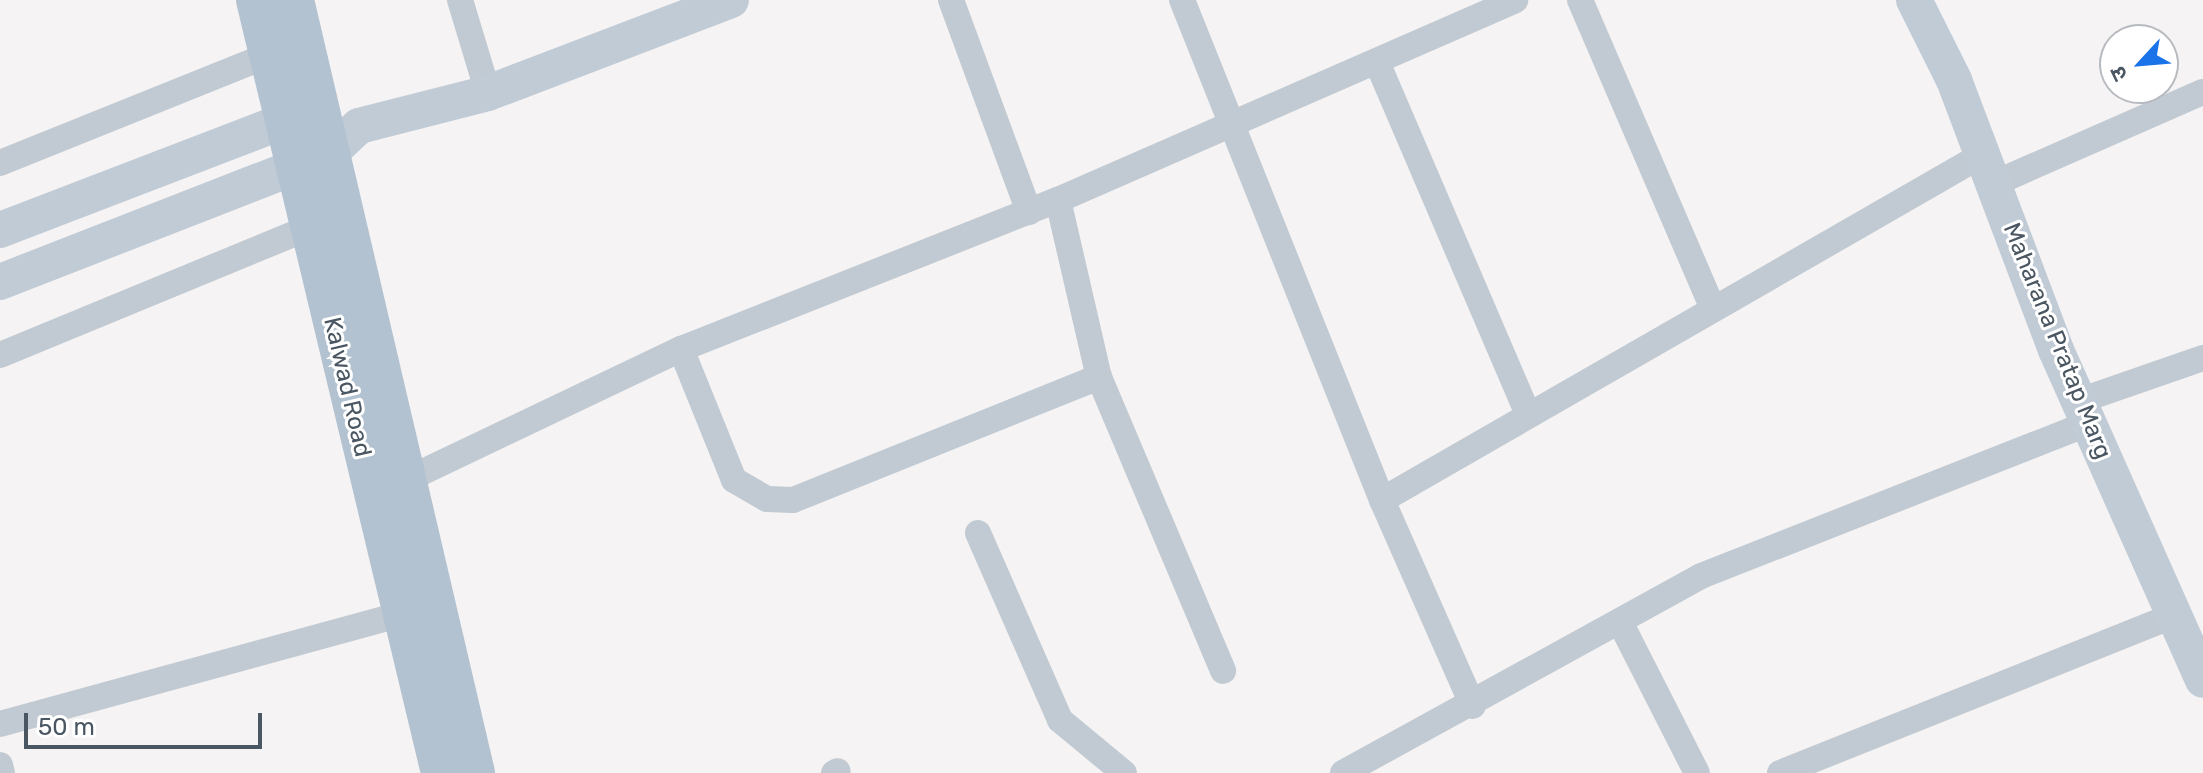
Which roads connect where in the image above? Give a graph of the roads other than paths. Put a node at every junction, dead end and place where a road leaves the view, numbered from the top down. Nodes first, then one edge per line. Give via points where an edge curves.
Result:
1 (256, 0) edge
2 (294, 0) edge
3 (460, 0) edge
4 (731, 0) edge
5 (951, 0) edge
6 (1182, 0) edge
7 (1515, 0) edge
8 (1580, 0) edge
9 (1914, 0) edge
10 (269, 55) junction
11 (1377, 62) junction
12 (2203, 92) edge
13 (488, 93) junction
14 (302, 115) junction
15 (359, 126) junction
16 (1230, 126) junction
17 (313, 160) junction
18 (0, 163) edge
19 (1988, 169) junction
20 (1058, 200) junction
21 (1029, 212) junction
22 (310, 227) junction
23 (0, 230) edge
24 (0, 282) edge
25 (1712, 306) junction
26 (681, 349) junction
27 (0, 355) edge
28 (2203, 358) edge
29 (1099, 377) junction
30 (1527, 412) junction
31 (2084, 412) junction
32 (406, 480) junction
33 (1382, 500) junction
34 (978, 533) dead end
35 (401, 614) junction
36 (2177, 614) junction
37 (1620, 622) junction
38 (1223, 671) dead end
39 (2203, 680) edge
40 (1473, 706) junction
41 (0, 724) edge
42 (0, 765) edge
43 (2, 773) edge
44 (441, 773) edge
45 (475, 773) edge
46 (1124, 773) edge
47 (1343, 773) edge
48 (1697, 773) edge
49 (1780, 773) edge

1 - 10 main road, Kalwad Road
2 - 14 main road, Kalwad Road
3 - 13 street
4 - 13 street
5 - 21 street
6 - 16 street
7 - 11 street
8 - 25 street
9 - 19 street, Maharana Pratap Marg
10 - 14 main road, Kalwad Road
10 - 18 street
11 - 16 street
11 - 30 street
12 - 19 street
13 - 15 street
14 - 15 street
14 - 17 main road, Kalwad Road
14 - 23 street
15 - 17 street
16 - 20 street
16 - 33 street
17 - 22 main road, Kalwad Road
17 - 24 street
17 - 32 main road, Kalwad Road
19 - 25 street
19 - 31 street, Maharana Pratap Marg
20 - 21 street
20 - 29 street
21 - 26 street
22 - 27 street
22 - 35 main road, Kalwad Road
25 - 30 street
26 - 29 street via 734,480 767,499 793,500
26 - 32 street
28 - 31 street
29 - 38 street
30 - 33 street
31 - 36 street, Maharana Pratap Marg
31 - 37 street via 1701,576
32 - 45 main road, Kalwad Road
33 - 40 street
34 - 46 street via 1060,720
35 - 41 street
35 - 44 main road, Kalwad Road
36 - 39 street, Maharana Pratap Marg
36 - 49 street
37 - 40 street
37 - 48 street
40 - 47 street
42 - 43 street

